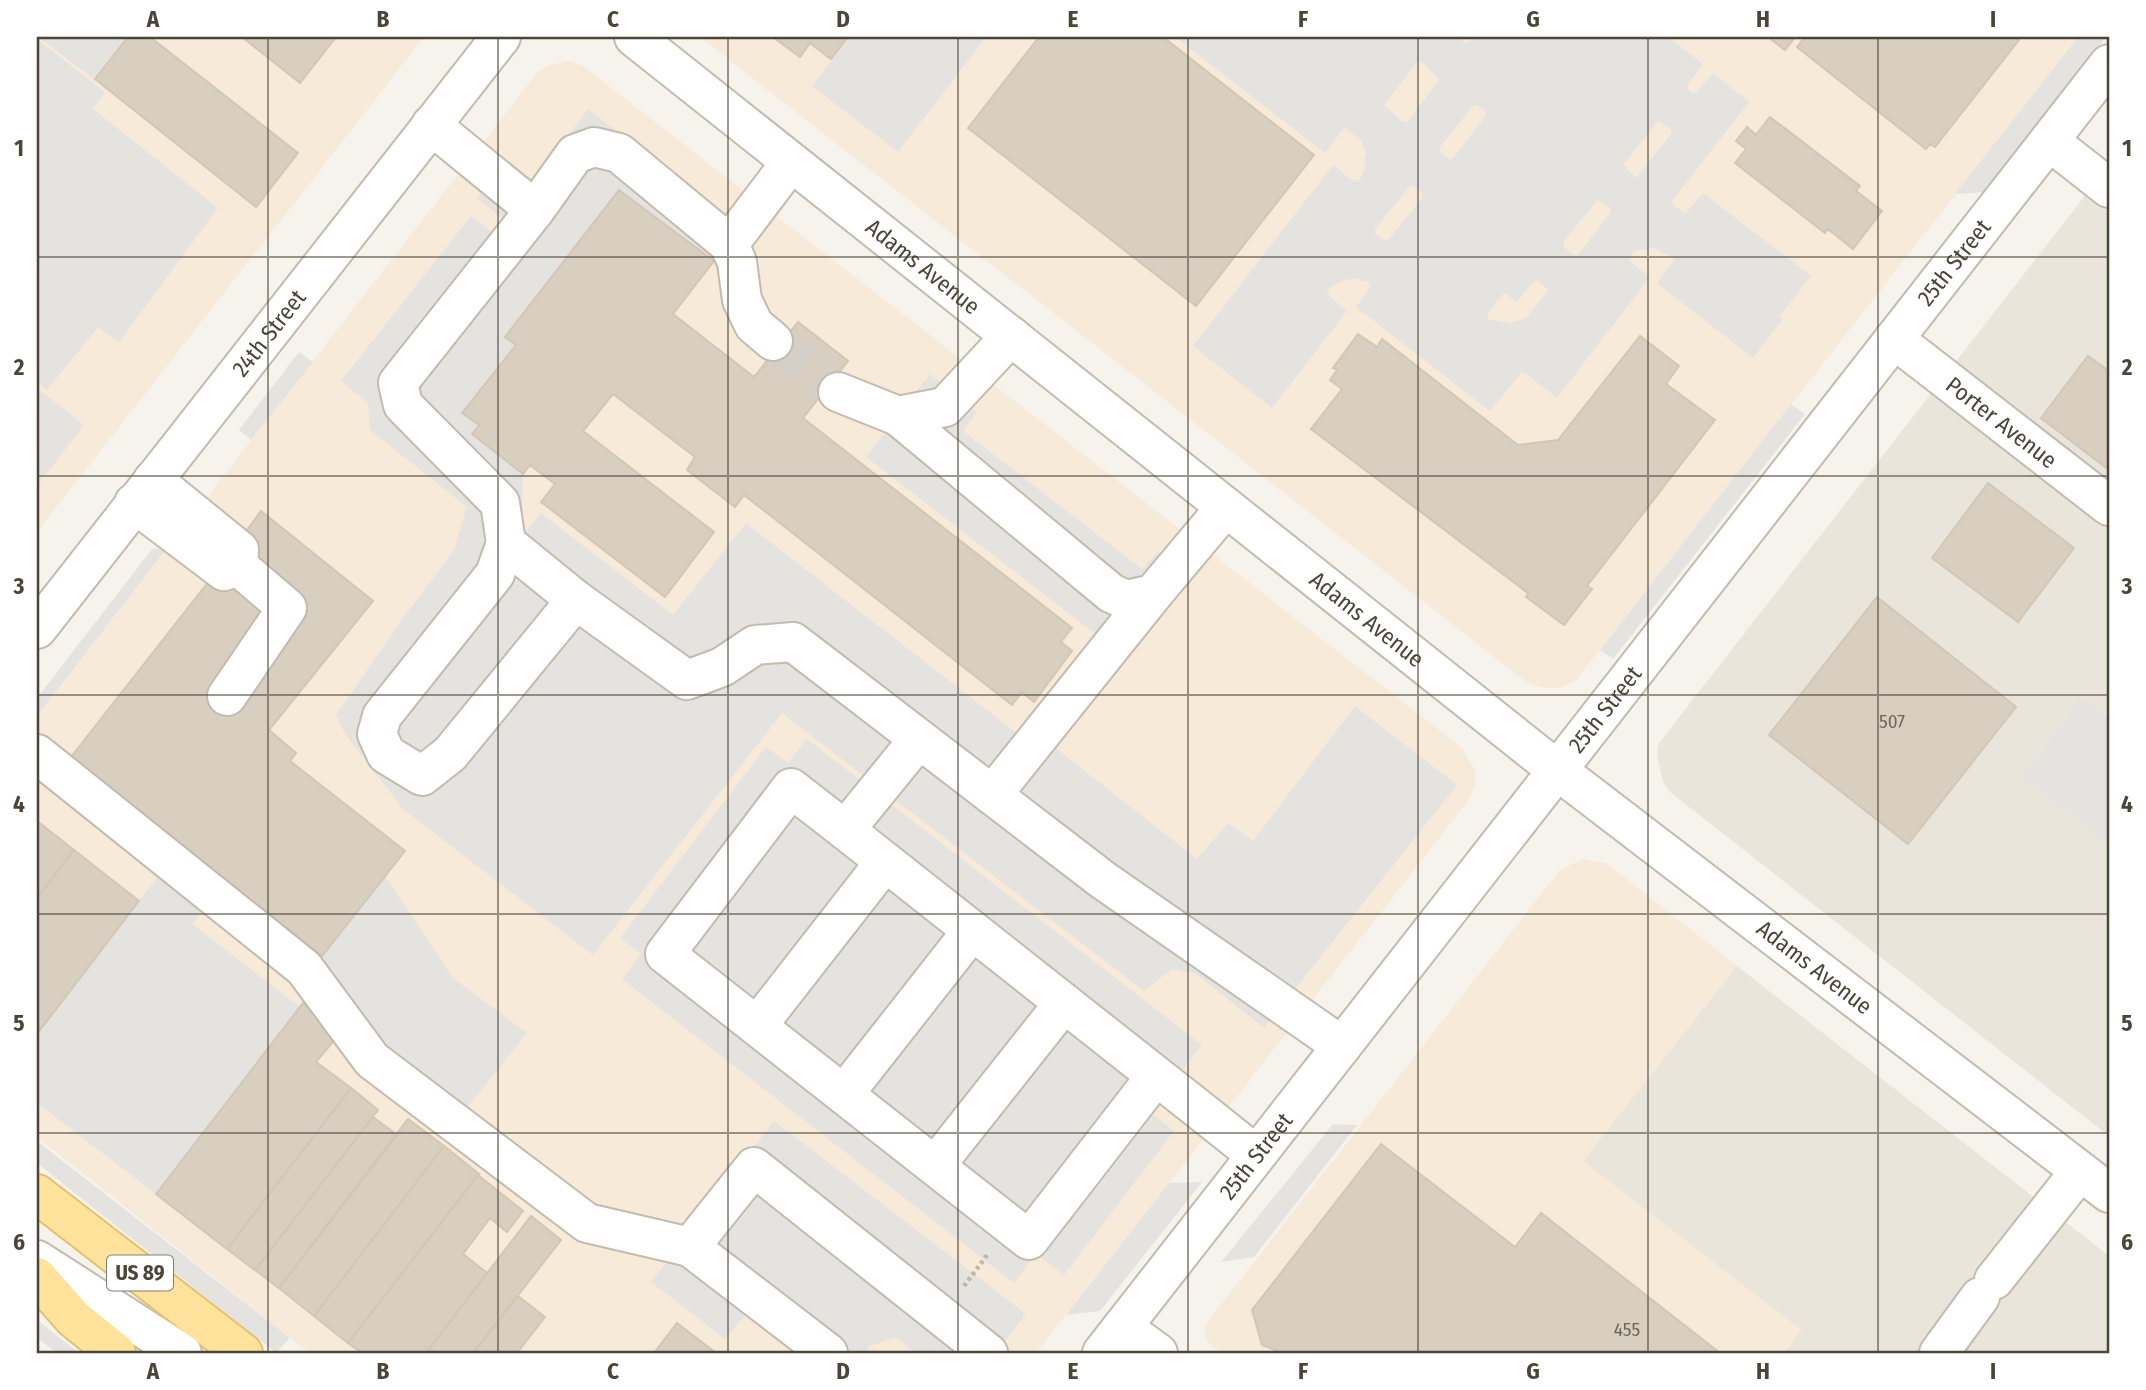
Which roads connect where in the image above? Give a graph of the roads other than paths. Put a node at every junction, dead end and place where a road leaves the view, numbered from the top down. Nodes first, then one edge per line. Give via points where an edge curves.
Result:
1 (501, 37) edge
2 (634, 37) edge
3 (2109, 64) edge
4 (431, 125) junction
5 (2049, 141) junction
6 (791, 162) junction
7 (2109, 188) edge
8 (535, 210) junction
9 (729, 244) junction
10 (1011, 336) junction
11 (1894, 339) junction
12 (773, 341) tunnel mouth
13 (838, 392) tunnel mouth
14 (898, 416) junction
15 (144, 492) junction
16 (2109, 506) edge
17 (1226, 507) junction
18 (506, 543) junction
19 (1153, 594) junction
20 (576, 600) junction
21 (37, 629) edge
22 (227, 696) dead end
23 (919, 739) junction
24 (37, 754) edge
25 (1557, 770) junction
26 (992, 795) junction
27 (845, 830) junction
28 (885, 862) junction
29 (972, 931) junction
30 (1063, 1003) junction
31 (757, 1026) junction
32 (1342, 1046) junction
33 (1156, 1076) junction
34 (844, 1094) junction
35 (1256, 1155) junction
36 (935, 1166) junction
37 (2094, 1182) edge
38 (37, 1194) edge
39 (691, 1247) junction
40 (37, 1260) edge
41 (37, 1277) edge
42 (1112, 1340) edge
43 (116, 1353) edge
44 (182, 1353) edge
45 (243, 1353) edge
46 (828, 1353) edge
47 (988, 1353) edge
48 (1157, 1353) edge
49 (1939, 1353) edge

1 - 4 street, 24th Street
2 - 6 street, Adams Avenue
3 - 5 street, 25th Street
4 - 8 street
4 - 15 street, 24th Street
5 - 7 street
5 - 11 street, 25th Street
6 - 9 street
6 - 10 street, Adams Avenue
8 - 9 street via 576,154 594,147 619,153
8 - 18 street via 398,383 403,405 500,503
9 - 12 street via 737,262 742,300 754,325
10 - 14 street via 945,407
10 - 17 street, Adams Avenue
11 - 16 street, Porter Avenue
11 - 25 street, 25th Street
13 - 14 street
14 - 19 street via 1111,593 1126,600
15 - 21 street, 24th Street
15 - 22 street via 239,550 238,566 287,608
17 - 19 street
17 - 25 street, Adams Avenue
18 - 20 street
18 - 20 street via 495,574 382,716 377,734 386,754 422,776 450,754
19 - 26 street
20 - 23 street via 687,680 722,667 755,645 793,642
23 - 26 street
23 - 27 street
24 - 39 street via 304,968 372,1060 587,1223
25 - 32 street, 25th Street
25 - 37 street, Adams Avenue
26 - 32 street via 1103,880
27 - 28 street
27 - 31 street via 791,788 665,954
28 - 29 street
28 - 31 street
29 - 30 street
29 - 34 street
30 - 33 street
30 - 36 street
31 - 34 street
32 - 35 street, 25th Street
33 - 35 street
33 - 36 street via 1029,1240
34 - 36 street
35 - 42 street, 25th Street
37 - 49 street via 1987,1289
38 - 45 main road, US 89
39 - 46 street
39 - 47 street via 754,1167
40 - 44 street
41 - 43 main road via 73,1318
42 - 48 street

